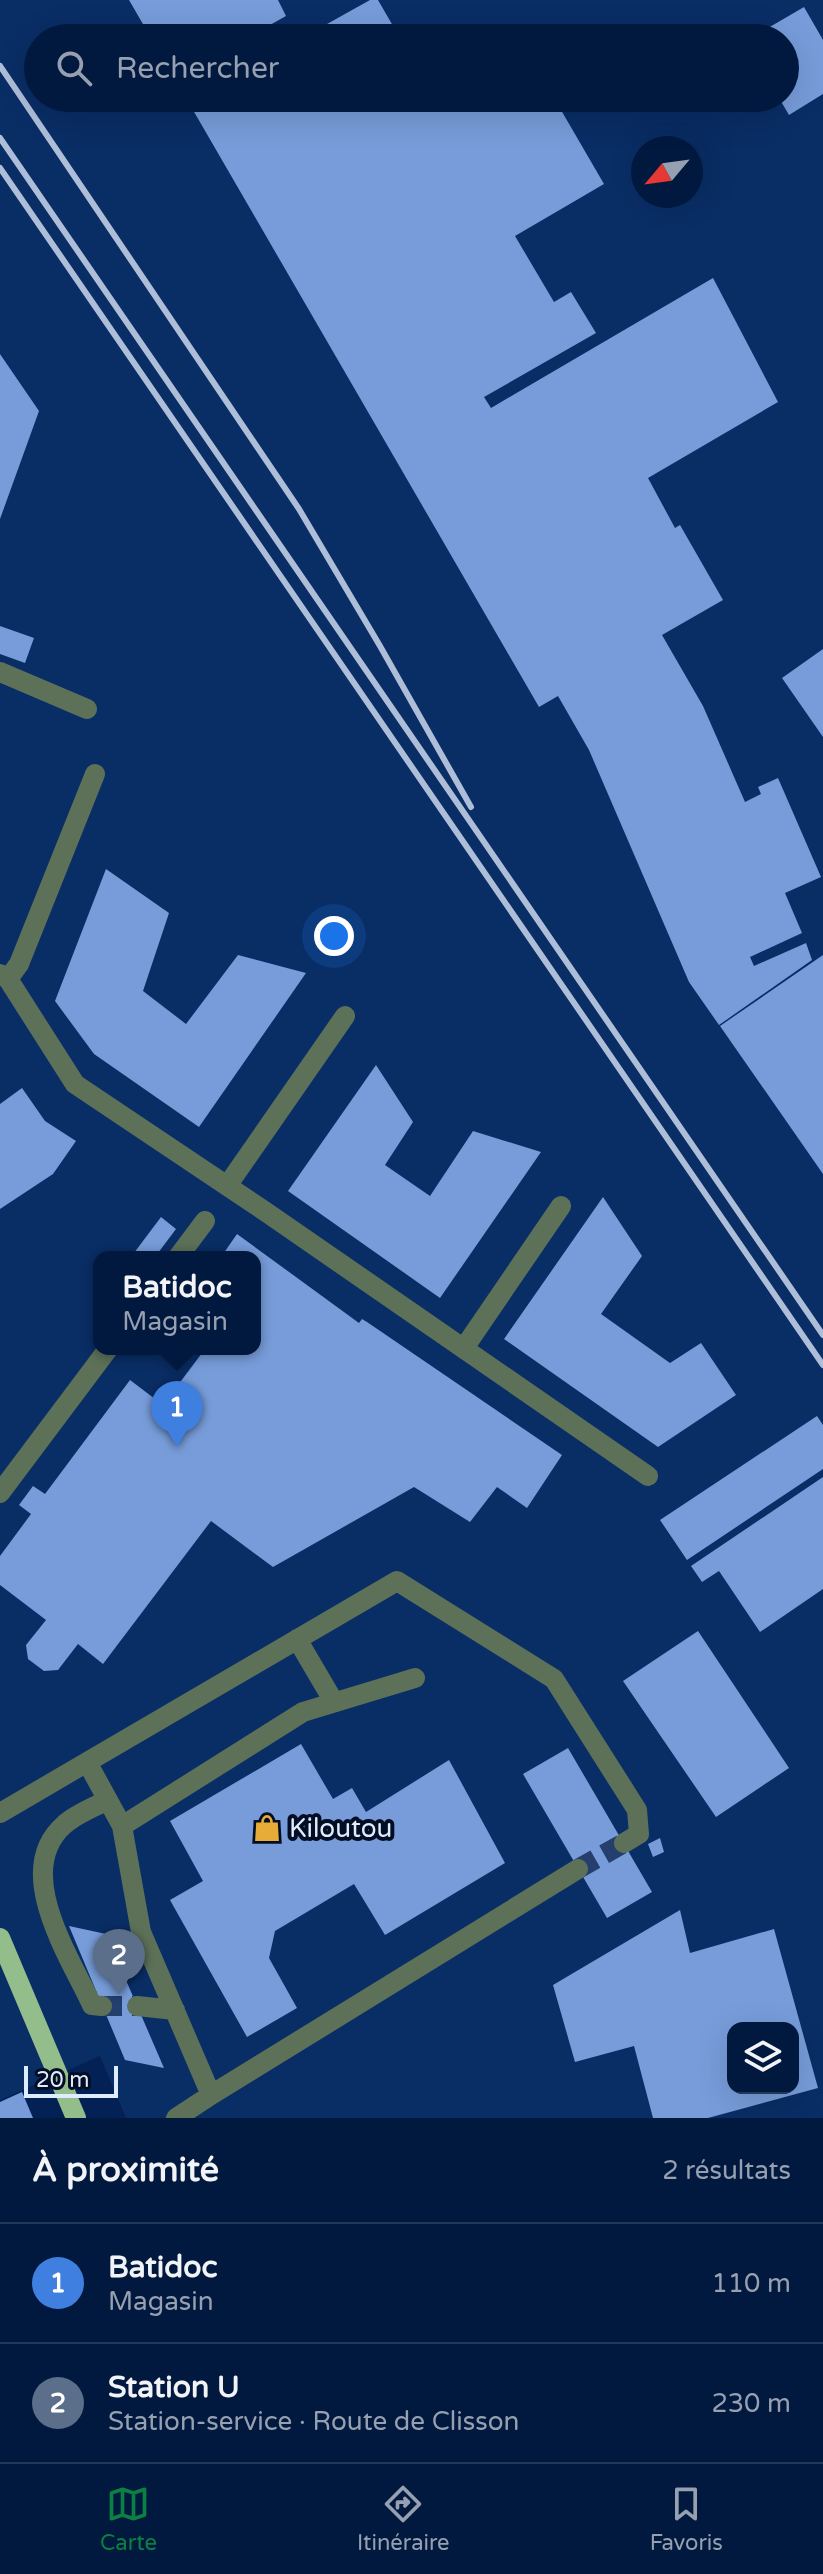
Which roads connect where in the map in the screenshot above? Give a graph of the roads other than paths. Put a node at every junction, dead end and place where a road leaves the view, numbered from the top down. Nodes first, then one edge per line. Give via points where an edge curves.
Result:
1 (0, 672) edge
2 (87, 709) dead end
3 (95, 774) dead end
4 (4, 977) edge
5 (345, 1016) dead end
6 (227, 1186) junction
7 (561, 1206) dead end
8 (205, 1221) dead end
9 (182, 1251) edge
10 (464, 1348) junction
11 (104, 1355) edge
12 (648, 1476) dead end
13 (0, 1493) edge
14 (297, 1639) junction
15 (415, 1678) dead end
16 (334, 1702) junction
17 (87, 1762) junction
18 (108, 1800) junction
19 (0, 1813) edge
20 (122, 1826) junction
21 (624, 1843) tunnel mouth
22 (578, 1869) tunnel mouth
23 (0, 1938) edge
24 (102, 2006) dead end
25 (137, 2006) tunnel mouth
26 (175, 2010) junction
27 (211, 2095) junction
28 (76, 2118) edge
29 (176, 2118) edge

1 - 2 street
3 - 4 street via 19,964
4 - 6 street via 75,1084
5 - 6 street
6 - 10 street
7 - 10 street
8 - 9 street
10 - 12 street
11 - 13 street
14 - 16 street
14 - 17 street
14 - 21 street via 397,1581 554,1679 637,1810 639,1834
15 - 16 street
16 - 20 street via 303,1712
17 - 18 street
17 - 19 street
18 - 20 street
18 - 24 street via 65,1824 52,1840 44,1861 43,1891 92,2005
20 - 26 street via 141,1932
22 - 27 street
23 - 28 main road
25 - 26 street
26 - 27 street
27 - 29 street

